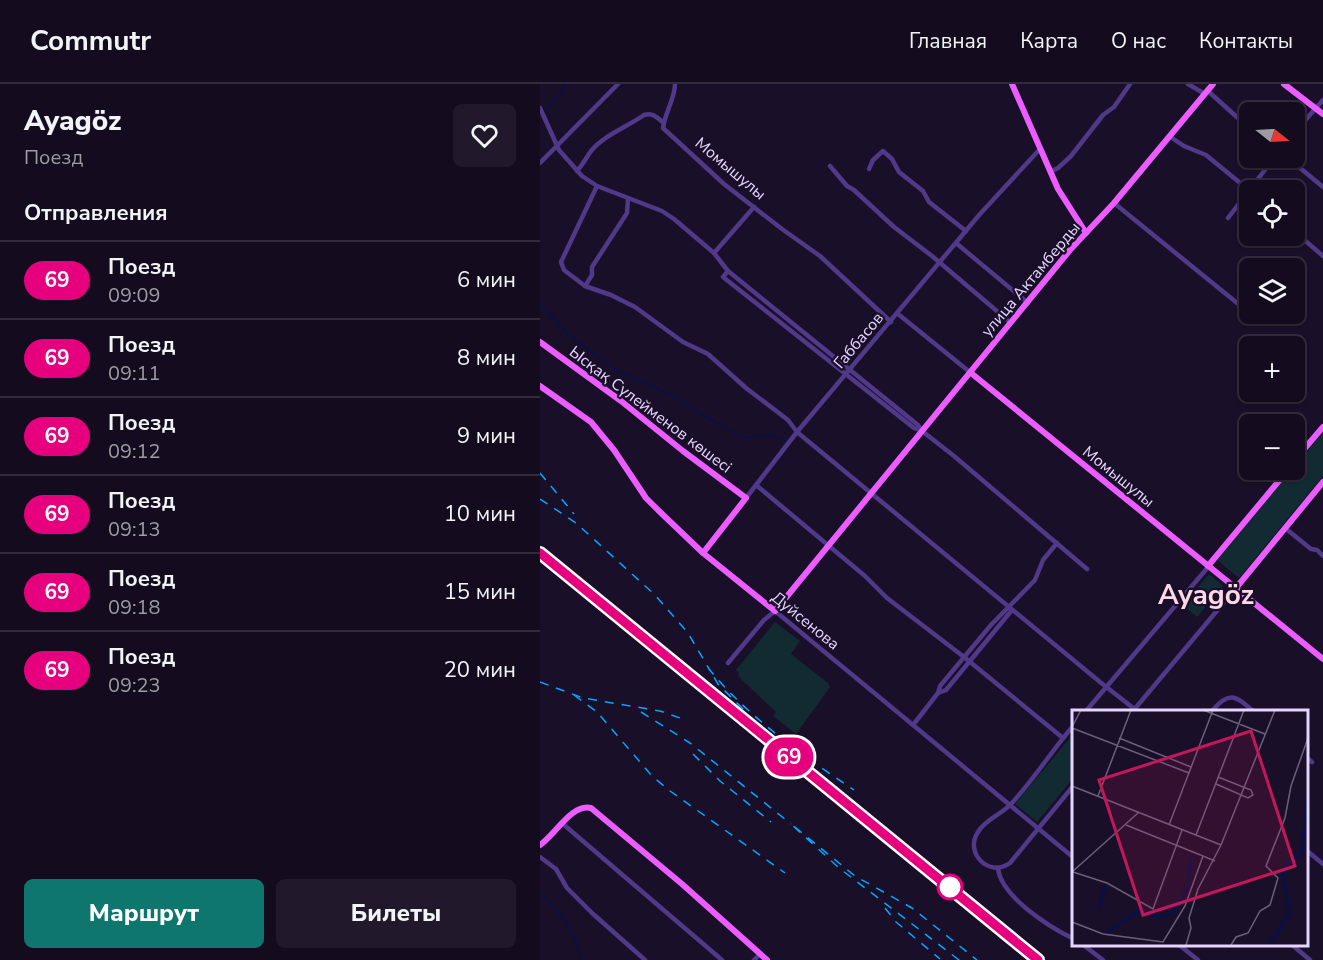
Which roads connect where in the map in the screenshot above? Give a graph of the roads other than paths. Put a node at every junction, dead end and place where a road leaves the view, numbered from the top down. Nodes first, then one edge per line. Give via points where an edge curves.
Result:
1 (618, 84) edge
2 (675, 84) edge
3 (1012, 84) edge
4 (1130, 84) edge
5 (1188, 84) edge
6 (1213, 84) edge
7 (1284, 84) edge
8 (1206, 92) junction
9 (1323, 100) edge
10 (1315, 108) junction
11 (542, 112) edge
12 (1323, 114) edge
13 (1239, 120) edge
14 (1305, 120) edge
15 (664, 125) junction
16 (1169, 136) junction
17 (556, 145) junction
18 (1040, 149) junction
19 (540, 163) edge
20 (830, 165) dead end
21 (1266, 168) edge
22 (1300, 168) edge
23 (868, 170) dead end
24 (577, 171) junction
25 (1050, 172) junction
26 (1257, 180) edge
27 (1239, 182) edge
28 (597, 186) junction
29 (1323, 187) edge
30 (628, 199) junction
31 (1114, 203) junction
32 (1239, 203) edge
33 (754, 207) junction
34 (1228, 218) dead end
35 (966, 231) junction
36 (1086, 233) junction
37 (1305, 240) edge
38 (956, 243) junction
39 (714, 253) junction
40 (1323, 256) edge
41 (939, 263) junction
42 (728, 271) junction
43 (585, 286) junction
44 (1028, 303) junction
45 (1239, 305) edge
46 (898, 314) junction
47 (891, 322) junction
48 (1011, 323) junction
49 (540, 342) edge
50 (849, 373) junction
51 (971, 373) junction
52 (540, 386) edge
53 (1323, 427) edge
54 (922, 431) junction
55 (797, 432) junction
56 (1305, 448) edge
57 (1280, 480) edge
58 (1323, 482) edge
59 (756, 485) junction
60 (871, 494) junction
61 (746, 498) junction
62 (1285, 528) junction
63 (1057, 543) junction
64 (828, 546) junction
65 (704, 553) junction
66 (1323, 556) edge
67 (1209, 566) junction
68 (1087, 568) dead end
69 (1236, 588) junction
70 (1010, 609) junction
71 (775, 611) junction
72 (964, 657) junction
73 (1323, 659) edge
74 (969, 661) junction
75 (728, 663) dead end
76 (1107, 687) junction
77 (938, 693) junction
78 (1087, 710) edge
79 (1135, 710) edge
80 (1213, 710) edge
81 (1252, 710) edge
82 (913, 725) junction
83 (1072, 727) edge
84 (1063, 738) junction
85 (1308, 759) edge
86 (1312, 762) dead end
87 (1072, 787) edge
88 (1011, 804) junction
89 (563, 824) junction
90 (1039, 829) junction
91 (540, 846) edge
92 (1308, 852) edge
93 (1072, 856) edge
94 (540, 857) edge
95 (1323, 864) edge
96 (998, 868) junction
97 (1072, 938) edge
98 (1083, 945) edge
99 (1179, 945) edge
100 (1292, 945) edge
101 (760, 954) junction
102 (645, 960) edge
103 (722, 960) edge
104 (754, 960) edge
105 (767, 960) edge
106 (1103, 960) edge
107 (1198, 960) edge
108 (1310, 960) edge

1 - 17 street
2 - 15 street
3 - 18 main road
4 - 25 street via 1071,156
5 - 8 street
6 - 8 main road, улица Актамберды
7 - 10 main road
8 - 13 street
8 - 16 main road, улица Актамберды
9 - 10 street
10 - 12 main road
10 - 14 street
11 - 17 street
15 - 24 street via 654,116 644,115 602,141
15 - 33 street, Момышулы via 724,184
16 - 27 street via 1206,155
16 - 31 main road, улица Актамберды
17 - 19 street
17 - 24 street
18 - 25 main road
18 - 35 street, Габбасов
20 - 41 street via 847,186
21 - 26 street
22 - 29 street
23 - 35 street via 878,154 888,154 899,172 929,202
24 - 28 street
25 - 36 main road
28 - 30 street
28 - 43 street via 561,261 564,270
30 - 39 street via 662,211
30 - 43 street via 627,213 592,267
31 - 36 main road, улица Актамберды
31 - 45 street
32 - 34 street
33 - 39 street
33 - 47 street, Момышулы via 820,256
35 - 38 street, Габбасов
36 - 44 main road, улица Актамберды
37 - 40 street
38 - 41 street, Габбасов
38 - 44 street
39 - 42 street
41 - 46 street, Габбасов
41 - 48 street
42 - 50 street
42 - 50 street via 723,277
43 - 55 street via 635,307 683,342 708,354 788,420
44 - 48 main road, улица Актамберды
46 - 47 street, Габбасов
46 - 51 street, Момышулы
47 - 50 street, Габбасов
48 - 51 main road, улица Актамберды
49 - 61 main road, Ысқақ Сүлейменов көшесі
50 - 54 street
50 - 55 street, Габбасов
51 - 54 main road, улица Актамберды
51 - 67 main road, Момышулы
52 - 65 main road, Дуйсенова via 591,422 646,498
53 - 56 main road
54 - 60 main road, улица Актамберды
54 - 63 street
55 - 59 street, Габбасов
55 - 60 street
57 - 67 main road
58 - 62 main road
59 - 61 street, Габбасов
59 - 64 street
60 - 64 main road, улица Актамберды
60 - 70 street
61 - 65 main road, Габбасов
62 - 66 street
62 - 69 main road
63 - 68 street
63 - 70 street via 1043,560 1036,578
64 - 71 main road, улица Актамберды
64 - 72 street
65 - 71 main road, Дуйсенова
67 - 69 main road, Момышулы
67 - 76 street
69 - 73 main road, Момышулы
69 - 79 street
70 - 72 street
70 - 74 street
70 - 76 street
71 - 75 street
71 - 82 street, Дуйсенова
72 - 74 street
72 - 77 street
74 - 77 street via 946,690
74 - 84 street
76 - 78 street
76 - 79 street
77 - 82 street
80 - 81 street via 1232,697
82 - 88 street, Дуйсенова
83 - 84 street
84 - 88 street
85 - 86 street
87 - 90 street
88 - 90 street, Дуйсенова
88 - 96 street via 982,826 975,837 974,851 982,864
89 - 91 main road
89 - 101 main road via 582,806 595,810
89 - 103 street
90 - 93 street, Дуйсенова
90 - 96 street via 1010,863
92 - 95 street
94 - 102 street via 556,869 567,888 592,913
96 - 97 street via 1005,887 1016,899
98 - 106 street
99 - 107 street
100 - 108 street
101 - 104 street
101 - 105 main road

